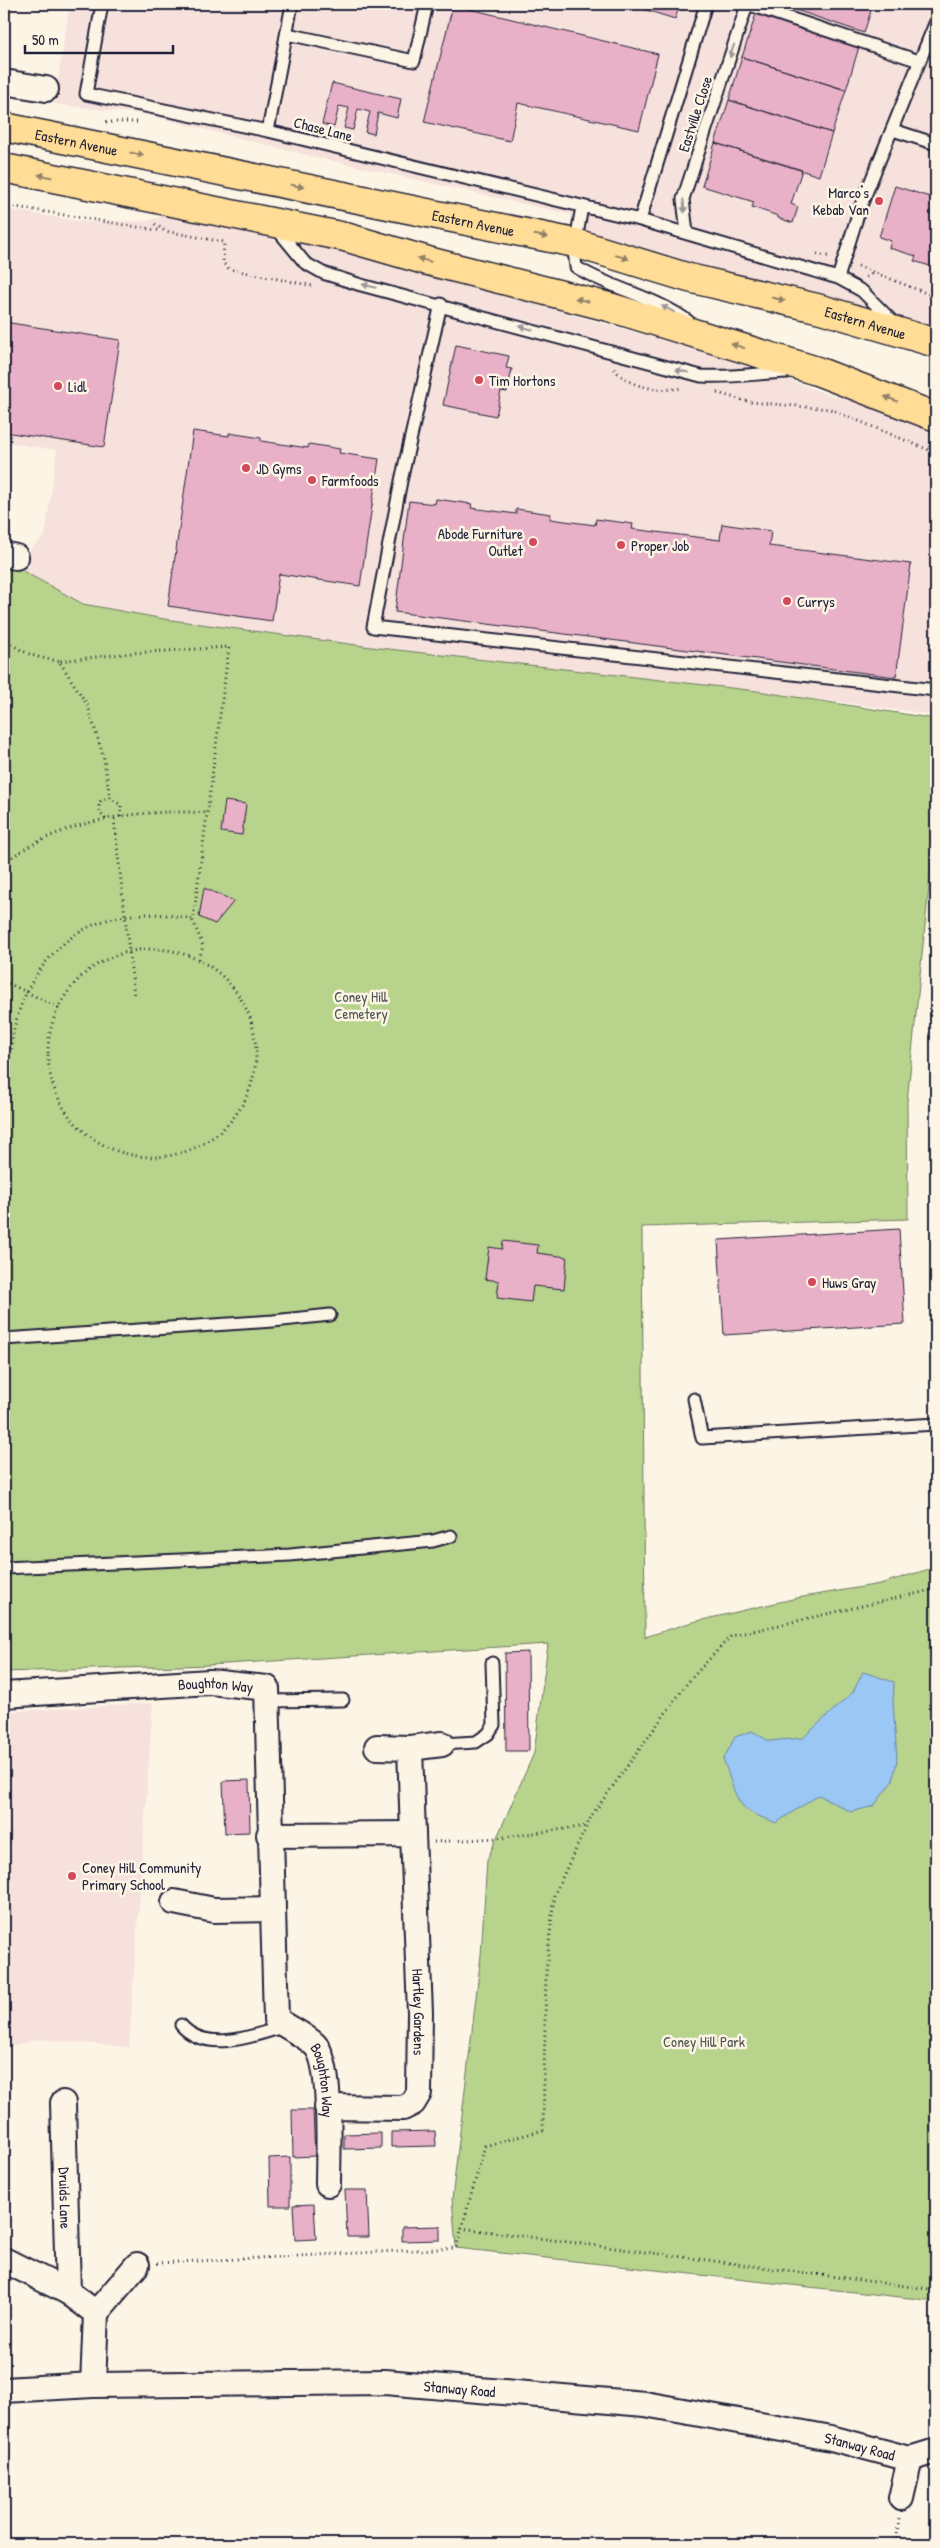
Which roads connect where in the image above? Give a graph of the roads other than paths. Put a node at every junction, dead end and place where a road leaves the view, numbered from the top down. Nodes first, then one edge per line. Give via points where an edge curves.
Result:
1 (102, 4) edge
2 (292, 4) edge
3 (427, 4) edge
4 (706, 4) edge
5 (747, 4) edge
6 (936, 21) edge
7 (287, 34) junction
8 (919, 61) junction
9 (4, 82) edge
10 (46, 89) dead end
11 (4, 127) edge
12 (893, 130) junction
13 (268, 131) junction
14 (936, 144) edge
15 (4, 168) edge
16 (582, 207) junction
17 (640, 220) junction
18 (271, 221) junction
19 (687, 233) junction
20 (575, 243) junction
21 (838, 278) junction
22 (441, 304) junction
23 (902, 331) junction
24 (708, 336) junction
25 (936, 343) edge
26 (818, 371) junction
27 (936, 417) edge
28 (936, 690) edge
29 (330, 1315) dead end
30 (4, 1339) edge
31 (694, 1399) dead end
32 (936, 1424) edge
33 (451, 1536) dead end
34 (4, 1568) edge
35 (492, 1663) dead end
36 (4, 1695) edge
37 (343, 1700) dead end
38 (267, 1701) junction
39 (442, 1744) joint
40 (377, 1748) dead end
41 (410, 1748) junction
42 (269, 1835) junction
43 (413, 1839) junction
44 (174, 1902) dead end
45 (272, 1909) junction
46 (182, 2025) dead end
47 (286, 2026) junction
48 (63, 2103) dead end
49 (327, 2107) junction
50 (328, 2184) dead end
51 (4, 2260) edge
52 (137, 2264) road end
53 (68, 2292) junction
54 (96, 2313) junction
55 (93, 2385) junction
56 (4, 2390) edge
57 (936, 2451) edge
58 (910, 2459) junction
59 (901, 2498) dead end

1 - 13 lane, Chase Lane via 86,94
2 - 7 lane
3 - 7 lane via 414,61
4 - 17 lane
5 - 8 lane, Eastville Close
5 -> 19 lane, Eastville Close via 683,199
6 - 8 lane
7 - 13 lane
8 - 12 lane
9 - 10 street
11 -> 20 highway, Eastern Avenue
12 - 14 lane
12 - 21 lane via 860,208
13 - 16 lane, Chase Lane
18 -> 15 highway
16 - 17 lane, Chase Lane
16 - 20 lane
17 - 19 lane, Chase Lane
22 -> 18 lane via 323,273 305,263
24 -> 18 highway via 345,237
19 - 21 lane, Chase Lane
20 -> 23 highway, Eastern Avenue via 689,278
24 -> 20 lane via 675,312 636,293 597,280 576,267
21 - 23 lane, Chase Lane via 862,291
26 -> 22 lane via 701,376
22 - 28 lane via 401,480 374,627
23 - 25 highway, Eastern Avenue
26 -> 24 highway
27 -> 26 highway
29 - 30 lane
31 - 32 lane via 702,1438
33 - 34 lane via 433,1541 290,1555
35 - 39 lane via 494,1725 476,1742
36 - 38 street, Boughton Way via 210,1682 267,1688
37 - 38 lane
38 - 42 street, Boughton Way
39 - 41 street
40 - 41 street
41 - 43 street, Hartley Gardens
42 - 43 street
42 - 45 street, Boughton Way
43 - 49 street, Hartley Gardens via 420,2013 419,2093 413,2103 403,2108
44 - 45 street via 214,1910
45 - 47 street, Boughton Way via 276,2019
46 - 47 lane via 190,2034 200,2038 220,2040 254,2036
47 - 49 street, Boughton Way via 316,2046 323,2061
48 - 53 street, Druids Lane
49 - 50 street, Boughton Way
51 - 53 street
52 - 54 street
53 - 54 street
54 - 55 street
55 - 56 street, Stanway Road
55 - 58 street, Stanway Road via 385,2382 636,2403 831,2438
57 - 58 street
58 - 59 street

